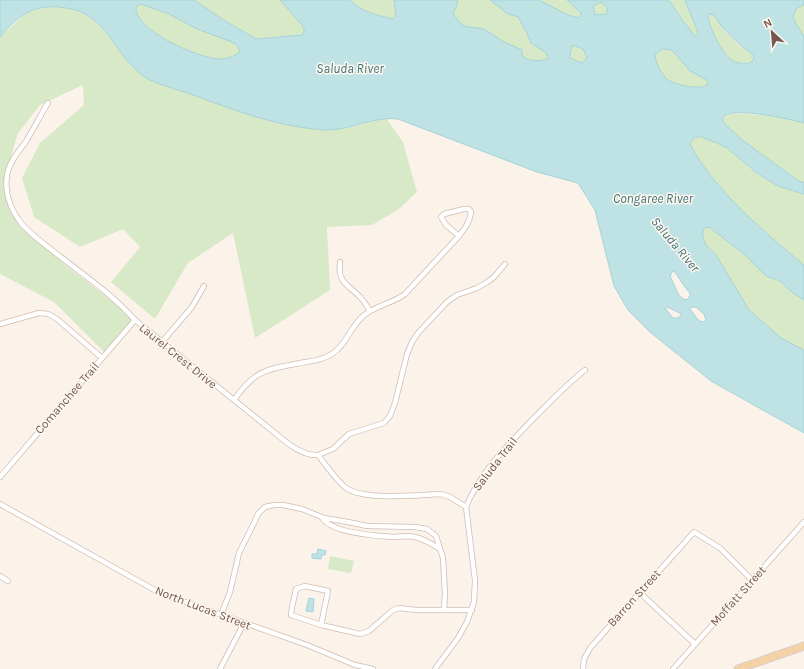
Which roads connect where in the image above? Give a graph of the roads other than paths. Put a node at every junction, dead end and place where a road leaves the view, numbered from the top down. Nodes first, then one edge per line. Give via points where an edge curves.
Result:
1 (48, 103) dead end
2 (459, 236) junction
3 (340, 262) dead end
4 (505, 264) dead end
5 (204, 286) dead end
6 (370, 311) junction
7 (135, 320) junction
8 (0, 324) edge
9 (162, 342) junction
10 (102, 358) junction
11 (585, 370) dead end
12 (234, 400) junction
13 (318, 455) junction
14 (0, 477) edge
15 (0, 504) edge
16 (466, 507) junction
17 (322, 517) junction
18 (804, 522) edge
19 (440, 549) junction
20 (0, 576) edge
21 (752, 580) junction
22 (8, 581) dead end
23 (640, 593) junction
24 (444, 610) junction
25 (472, 610) junction
26 (221, 615) junction
27 (244, 623) junction
28 (321, 625) junction
29 (695, 644) junction
30 (804, 646) edge
31 (220, 669) edge
32 (373, 669) edge
33 (435, 669) edge
34 (583, 669) edge
35 (673, 669) edge
36 (738, 669) edge

1 - 7 street, Laurel Crest Drive via 10,166 6,184 10,203 16,216 28,230 104,290
2 - 2 street via 469,221 469,209 444,214 442,218
2 - 6 street via 405,294
3 - 6 street via 341,279 362,299
4 - 13 street via 486,283 447,302 418,333 407,354 390,416 384,423 349,434 333,449
5 - 9 street via 192,307
6 - 12 street via 358,321 343,344 333,353 317,360 260,373 246,383
7 - 9 street, Laurel Crest Drive
7 - 10 street, Comanchee Trail
8 - 10 street via 39,313 48,314
9 - 12 street, Laurel Crest Drive
10 - 14 street, Comanchee Trail
11 - 16 street, Saluda Trail via 560,391 504,450 478,482
12 - 13 street, Laurel Crest Drive via 294,447 308,454
13 - 16 street via 333,476 346,487 363,494 441,494
15 - 26 street, North Lucas Street via 160,593
16 - 25 street via 476,589
17 - 19 street via 324,522 336,528 365,535 414,536
17 - 19 street via 367,526 427,529 436,536
17 - 26 street via 283,505 269,505 261,510 239,553 230,592
18 - 21 street, Moffatt Street
19 - 24 street via 443,558
20 - 22 street
21 - 23 street, Barron Street via 720,548 694,532
21 - 29 street, Moffatt Street
23 - 29 street
23 - 34 street, Barron Street via 590,648 585,655
24 - 25 street
24 - 28 street via 399,608 365,633
25 - 33 street via 456,642
26 - 27 street, North Lucas Street
27 - 31 street
27 - 32 street, North Lucas Street
28 - 28 street via 291,615 296,589 305,586 328,591
29 - 35 street, Moffatt Street
30 - 36 main road

